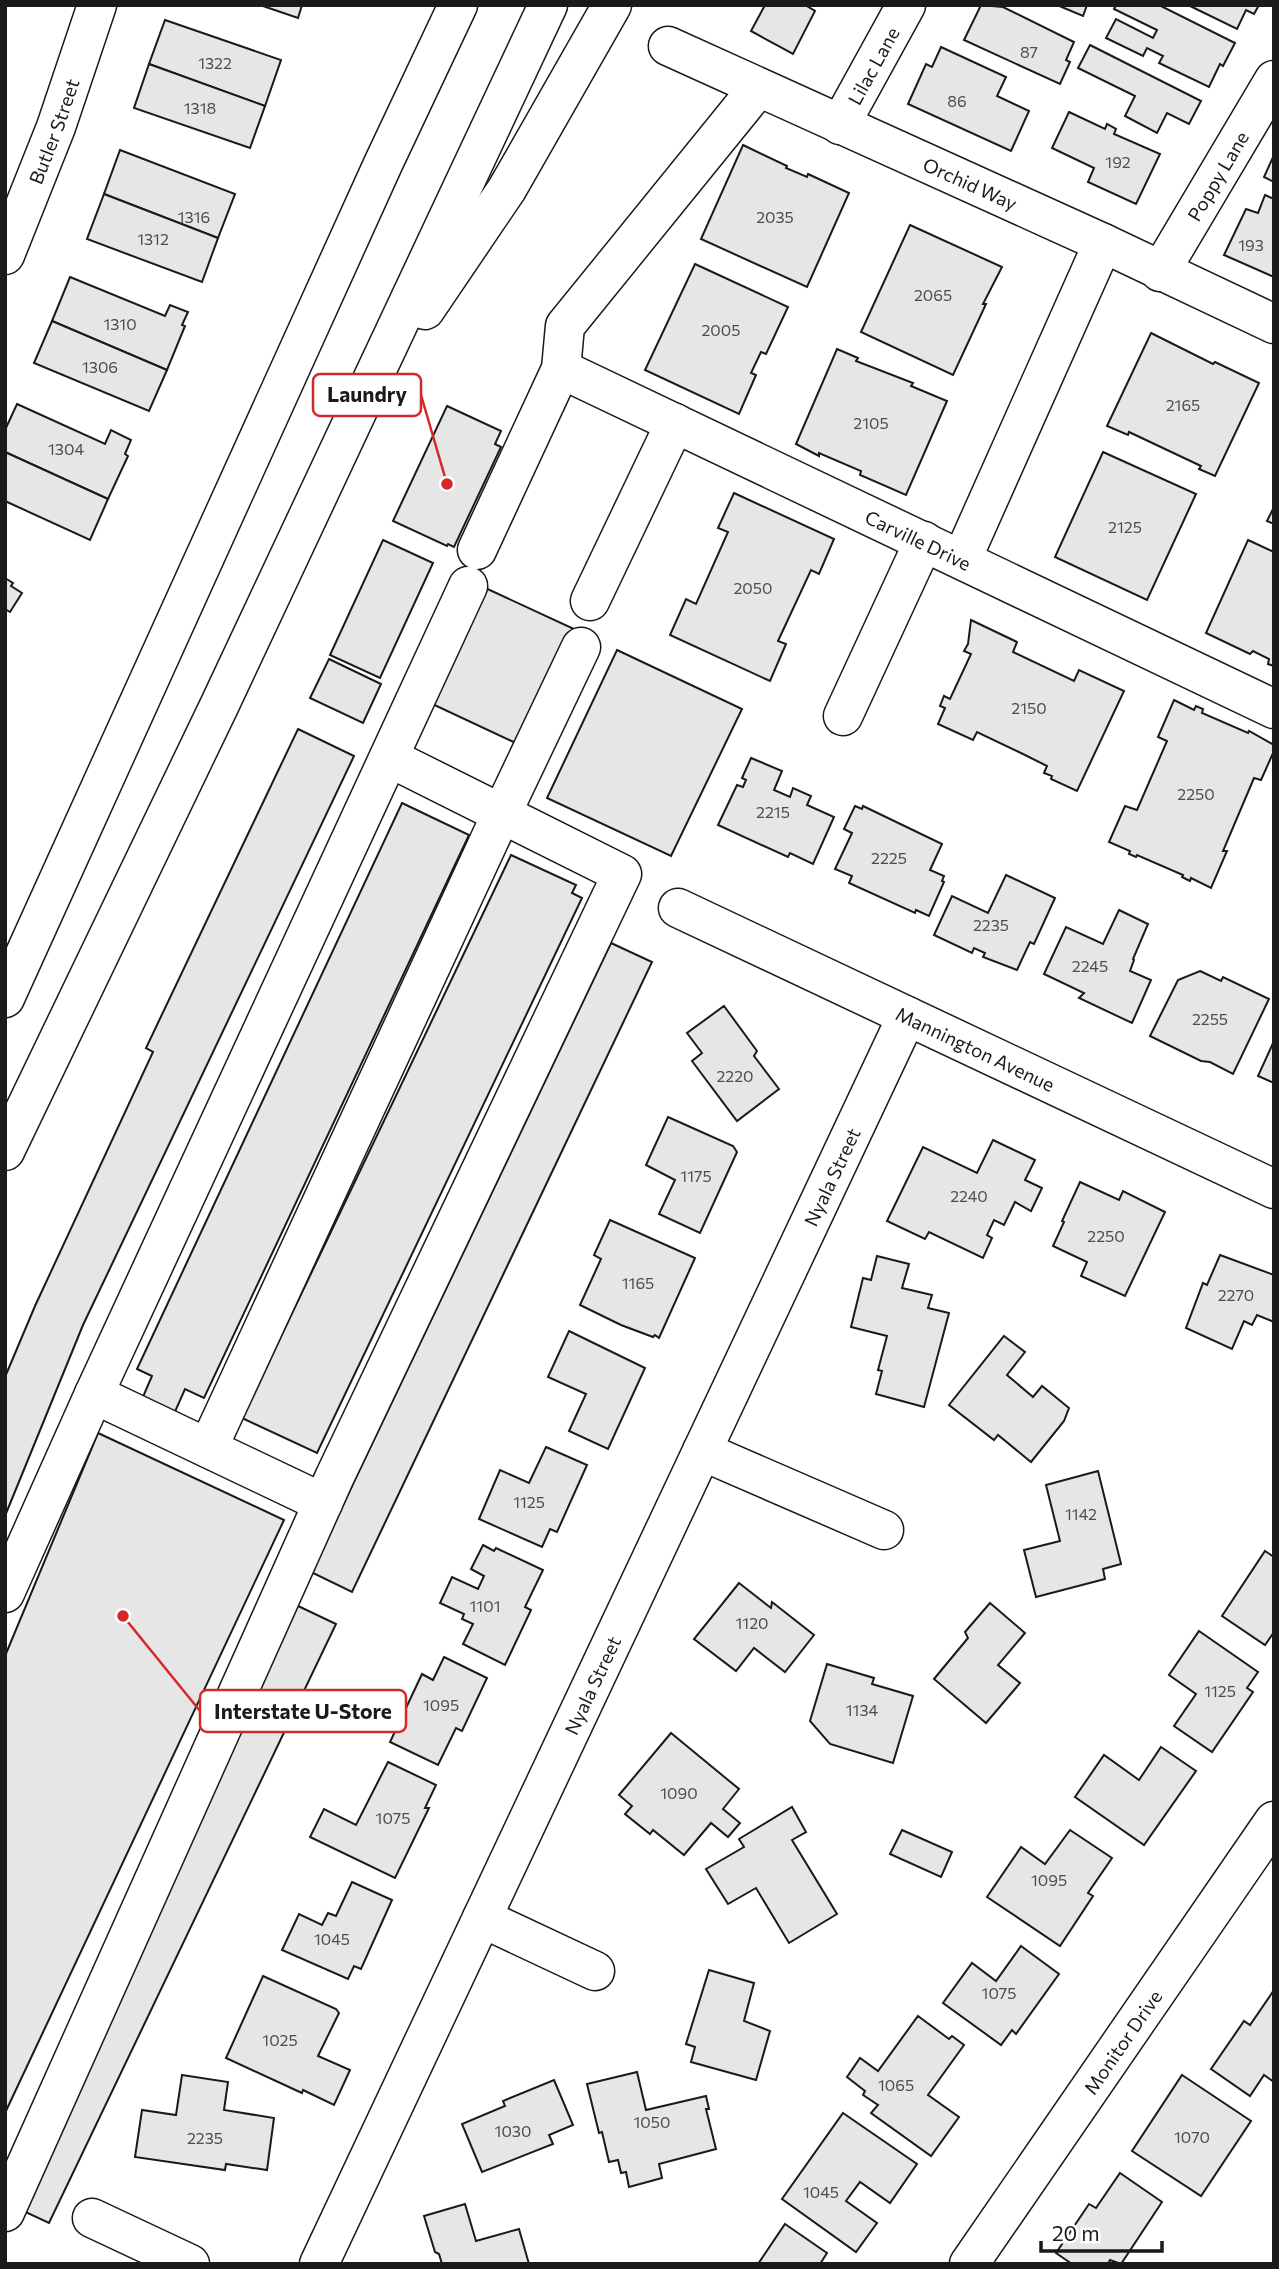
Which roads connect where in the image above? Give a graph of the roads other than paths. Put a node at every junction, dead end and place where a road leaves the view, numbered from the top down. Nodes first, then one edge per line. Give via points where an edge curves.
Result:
1 (97, 5) edge
2 (458, 5) edge
3 (548, 5) edge
4 (612, 5) edge
5 (906, 5) edge
6 (668, 46) dead end
7 (1274, 80) edge
8 (758, 88) junction
9 (840, 125) junction
10 (1103, 243) junction
11 (5, 255) edge
12 (1160, 272) junction
13 (1274, 324) edge
14 (561, 369) junction
15 (357, 410) junction
16 (675, 423) junction
17 (924, 541) junction
18 (962, 559) junction
19 (590, 601) dead end
20 (581, 647) dead end
21 (1274, 709) edge
22 (843, 716) dead end
23 (390, 758) junction
24 (501, 815) junction
25 (678, 908) dead end
26 (5, 998) edge
27 (907, 1016) junction
28 (38, 1082) junction
29 (5, 1151) edge
30 (5, 1181) edge
31 (1274, 1189) edge
32 (94, 1394) junction
33 (208, 1448) junction
34 (702, 1451) junction
35 (323, 1503) junction
36 (884, 1530) dead end
37 (5, 1593) edge
38 (1274, 1821) edge
39 (482, 1918) junction
40 (595, 1970) dead end
41 (5, 2212) edge
42 (92, 2218) dead end
43 (190, 2264) edge
44 (319, 2264) edge
45 (969, 2264) edge

1 - 11 main road, Butler Street via 56,127
2 - 26 main road
3 - 15 main road
4 - 15 main road via 507,189
5 - 9 main road, Lilac Lane
6 - 8 main road, Orchid Way
7 - 12 main road, Poppy Lane
8 - 9 main road, Orchid Way
8 - 14 main road via 565,326
9 - 10 main road, Orchid Way
10 - 12 main road, Orchid Way
10 - 18 main road
12 - 13 main road, Orchid Way
14 - 16 main road, Carville Drive
14 - 23 main road
15 - 28 main road
16 - 17 main road, Carville Drive
16 - 19 main road
17 - 18 main road, Carville Drive
17 - 22 main road
18 - 21 main road, Carville Drive
20 - 24 main road
23 - 24 main road
23 - 32 main road
24 - 33 main road
24 - 35 main road via 622,874
25 - 27 main road, Mannington Avenue
27 - 31 main road, Mannington Avenue
27 - 34 main road, Nyala Street
28 - 29 main road
28 - 30 main road
32 - 33 main road
32 - 37 main road
33 - 35 main road
34 - 36 main road
34 - 39 main road, Nyala Street
35 - 41 main road
38 - 45 main road, Monitor Drive
39 - 40 main road
39 - 44 main road, Nyala Street
42 - 43 main road

